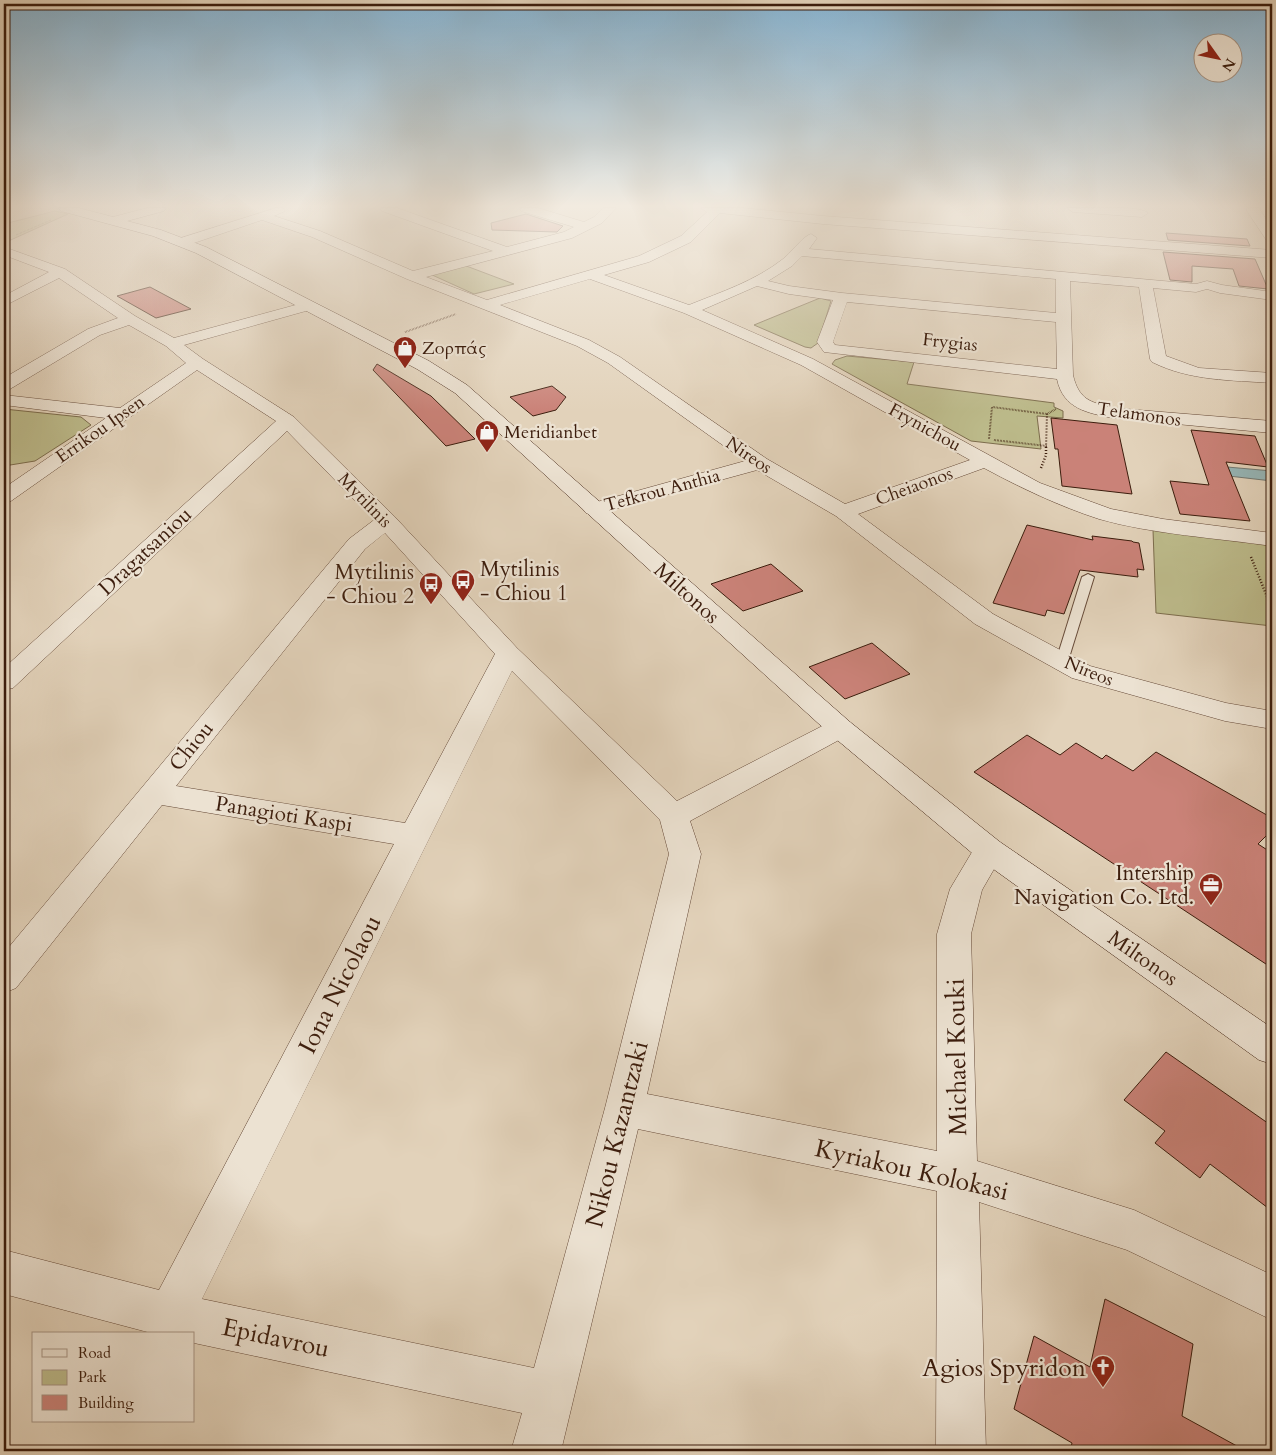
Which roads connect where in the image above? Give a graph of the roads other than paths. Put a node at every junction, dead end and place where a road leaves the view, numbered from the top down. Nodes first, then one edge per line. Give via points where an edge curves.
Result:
1 (53, 276) edge
2 (66, 276) edge
3 (249, 276) edge
4 (412, 276) edge
5 (583, 276) edge
6 (594, 276) edge
7 (765, 276) edge
8 (1062, 276) joint
9 (1206, 276) edge
10 (756, 282) junction
11 (1145, 283) junction
12 (1207, 285) junction
13 (1272, 296) edge
14 (842, 297) junction
15 (4, 302) edge
16 (484, 305) junction
17 (308, 306) junction
18 (689, 310) junction
19 (1064, 318) junction
20 (130, 320) junction
21 (172, 343) junction
22 (197, 363) junction
23 (1065, 375) junction
24 (1272, 378) edge
25 (4, 385) edge
26 (4, 400) edge
27 (122, 414) junction
28 (288, 421) junction
29 (1272, 427) edge
30 (985, 461) junction
31 (760, 463) junction
32 (4, 475) edge
33 (30, 478) junction
34 (4, 497) edge
35 (593, 509) junction
36 (843, 512) junction
37 (386, 521) junction
38 (1272, 539) edge
39 (1088, 576) dead end
40 (508, 653) junction
41 (1062, 661) junction
42 (4, 682) edge
43 (1272, 720) edge
44 (840, 728) junction
45 (153, 793) junction
46 (674, 816) junction
47 (414, 836) junction
48 (989, 850) junction
49 (4, 978) edge
50 (1272, 1048) edge
51 (624, 1108) junction
52 (958, 1175) junction
53 (4, 1272) edge
54 (1272, 1298) edge
55 (170, 1316) junction
56 (550, 1395) junction
57 (536, 1451) edge
58 (961, 1451) edge

1 - 15 street
2 - 20 street, Mytilinis
3 - 17 street, Miltonos
4 - 16 street, Nireos
5 - 16 street
6 - 18 street, Frynichou
7 - 10 street
8 - 11 street
8 - 19 street, Telamonos
9 - 12 street
10 - 14 street
10 - 18 street
11 - 12 street via 1196,288
11 - 24 street via 1158,359 1191,371
12 - 13 street
14 - 19 street
14 - 23 street, Frygias via 825,342 830,349
16 - 31 street, Nireos via 583,344 614,360
17 - 21 street
17 - 35 street, Miltonos via 423,365 461,389
18 - 30 street, Frynichou via 806,362
19 - 23 street, Telamonos
20 - 21 street, Mytilinis
20 - 25 street via 94,332
21 - 22 street, Mytilinis
22 - 27 street, Errikou Ipsen
22 - 28 street, Mytilinis
23 - 29 street, Telamonos via 1073,399 1089,407 1113,413
26 - 27 street
27 - 33 street, Errikou Ipsen
28 - 37 street, Mytilinis
28 - 42 street, Dragatsaniou
30 - 36 street, Cheiaonos
30 - 38 street, Frynichou via 1033,487 1106,514
31 - 35 street, Tefkrou Anthia
31 - 36 street, Nireos
32 - 33 street
33 - 34 street, Errikou Ipsen
35 - 44 street, Miltonos
36 - 41 street, Nireos via 984,619
37 - 40 street, Mytilinis
37 - 45 street, Chiou via 357,544
39 - 41 lane
40 - 46 street, Mytilinis
40 - 47 street, Iona Nicolaou
41 - 43 street, Nireos via 1082,672 1224,712
44 - 46 street
44 - 48 street, Miltonos
45 - 47 street, Panagioti Kaspi
45 - 49 street, Chiou
46 - 51 street, Nikou Kazantzaki via 686,854
47 - 55 street, Iona Nicolaou
48 - 50 street, Miltonos
48 - 52 street, Michael Kouki via 966,888 954,934
51 - 52 street, Kyriakou Kolokasi
51 - 56 street, Nikou Kazantzaki
52 - 54 street, Kyriakou Kolokasi via 1134,1231
52 - 58 street, Michael Kouki
53 - 55 street, Epidavrou
55 - 56 street, Epidavrou
56 - 57 street, Nikou Kazantzaki

